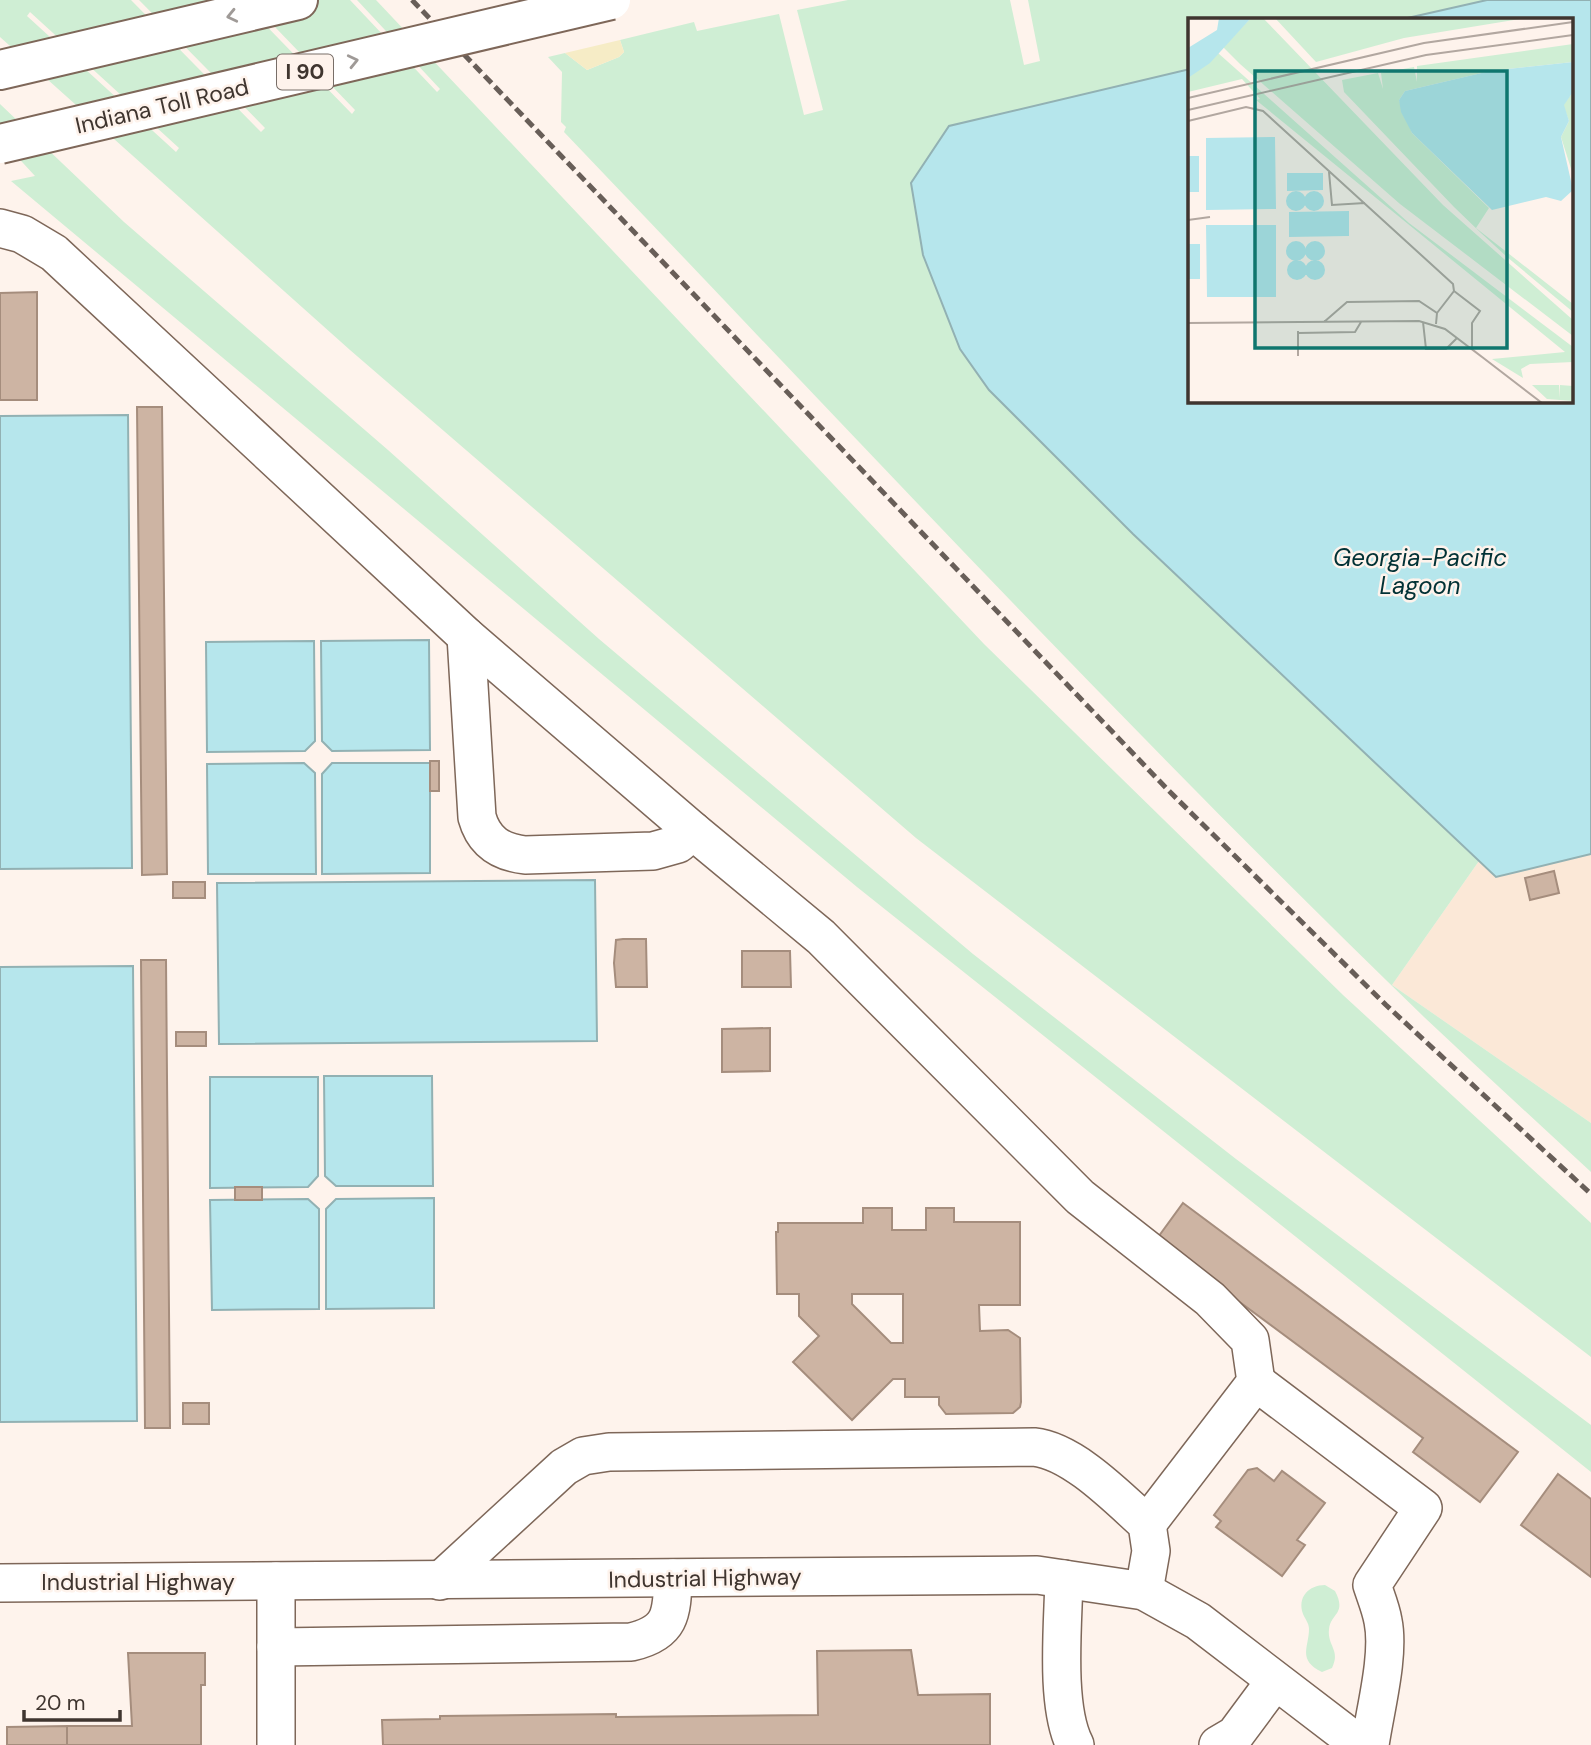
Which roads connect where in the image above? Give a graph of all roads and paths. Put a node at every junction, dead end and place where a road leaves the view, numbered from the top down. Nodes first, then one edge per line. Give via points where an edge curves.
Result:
1 (298, 0) edge
2 (611, 0) edge
3 (0, 70) edge
4 (0, 144) edge
5 (0, 228) edge
6 (466, 636) junction
7 (693, 831) junction
8 (1256, 1382) junction
9 (1147, 1524) junction
10 (673, 1578) junction
11 (1064, 1579) junction
12 (276, 1581) junction
13 (440, 1581) junction
14 (0, 1583) edge
15 (1144, 1591) junction
16 (276, 1647) junction
17 (1275, 1681) junction
18 (276, 1745) edge
19 (1075, 1745) edge
20 (1218, 1745) edge
21 (1360, 1745) edge
22 (1370, 1745) edge

1 -> 3 highway
4 -> 2 highway, Indiana Toll Road / I 90, bridge
5 - 6 street via 22,234 54,253
6 - 7 street
6 - 7 street via 477,817 487,840 525,855 653,851 678,844
7 - 8 street via 821,937 1080,1198 1210,1299 1250,1340
8 - 9 street
8 - 22 street via 1423,1508 1372,1585 1385,1636
9 - 13 street via 1064,1455 1045,1448 595,1453 572,1460
9 - 15 street via 1151,1551
10 - 11 street, Industrial Highway via 1037,1575
10 - 13 street, Industrial Highway
10 - 16 street via 667,1623 648,1637 631,1642
11 - 15 street, Industrial Highway
11 - 19 street via 1063,1699
12 - 13 street, Industrial Highway
12 - 14 street, Industrial Highway
12 - 16 street
15 - 17 street, Industrial Highway via 1198,1622
16 - 18 street
17 - 20 street via 1235,1735
17 - 21 street, Industrial Highway

